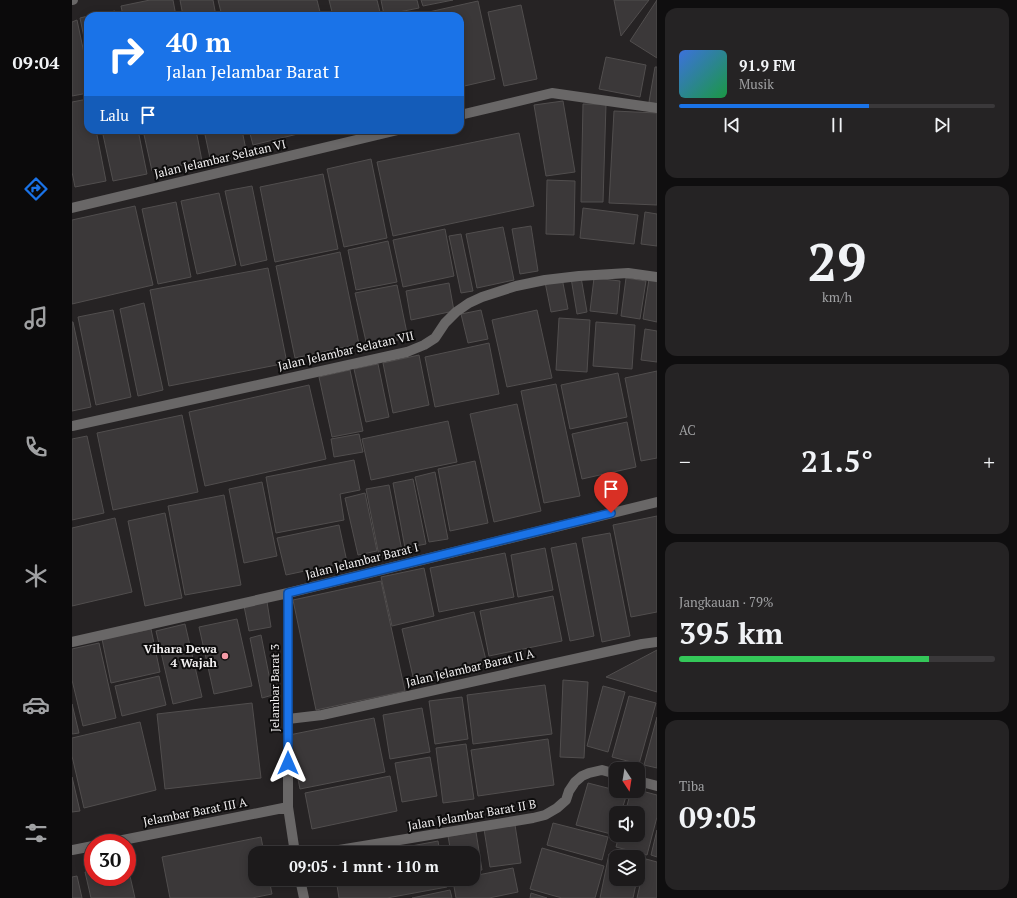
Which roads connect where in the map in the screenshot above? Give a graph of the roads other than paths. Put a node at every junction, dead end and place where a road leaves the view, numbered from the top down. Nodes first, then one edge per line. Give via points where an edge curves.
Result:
1 (657, 108) edge
2 (464, 114) edge
3 (381, 134) edge
4 (72, 208) edge
5 (657, 277) edge
6 (72, 426) edge
7 (657, 502) edge
8 (288, 593) junction
9 (72, 642) edge
10 (657, 642) edge
11 (288, 719) junction
12 (609, 772) edge
13 (645, 783) edge
14 (657, 786) edge
15 (288, 807) junction
16 (136, 837) edge
17 (294, 846) edge
18 (365, 846) edge
19 (84, 848) edge
20 (72, 850) edge
21 (301, 886) edge
22 (304, 898) edge

1 - 2 street via 552,93
3 - 4 street, Jalan Jelambar Selatan VI
5 - 6 street, Jalan Jelambar Selatan VII via 628,273 579,276 516,286 469,303 445,323 435,338 407,352
7 - 8 street, Jalan Jelambar Barat I
8 - 9 street, Jalan Jelambar Barat I
8 - 11 street, Jelambar Barat 3
10 - 11 street, Jalan Jelambar Barat II A via 322,715
11 - 15 street, Jelambar Barat 3
12 - 18 street, Jalan Jelambar Barat II B via 602,770 582,776 575,782 566,800 545,815
13 - 14 street
15 - 16 street, Jelambar Barat III A
15 - 17 street, Jelambar Barat 3
19 - 20 street
21 - 22 street

